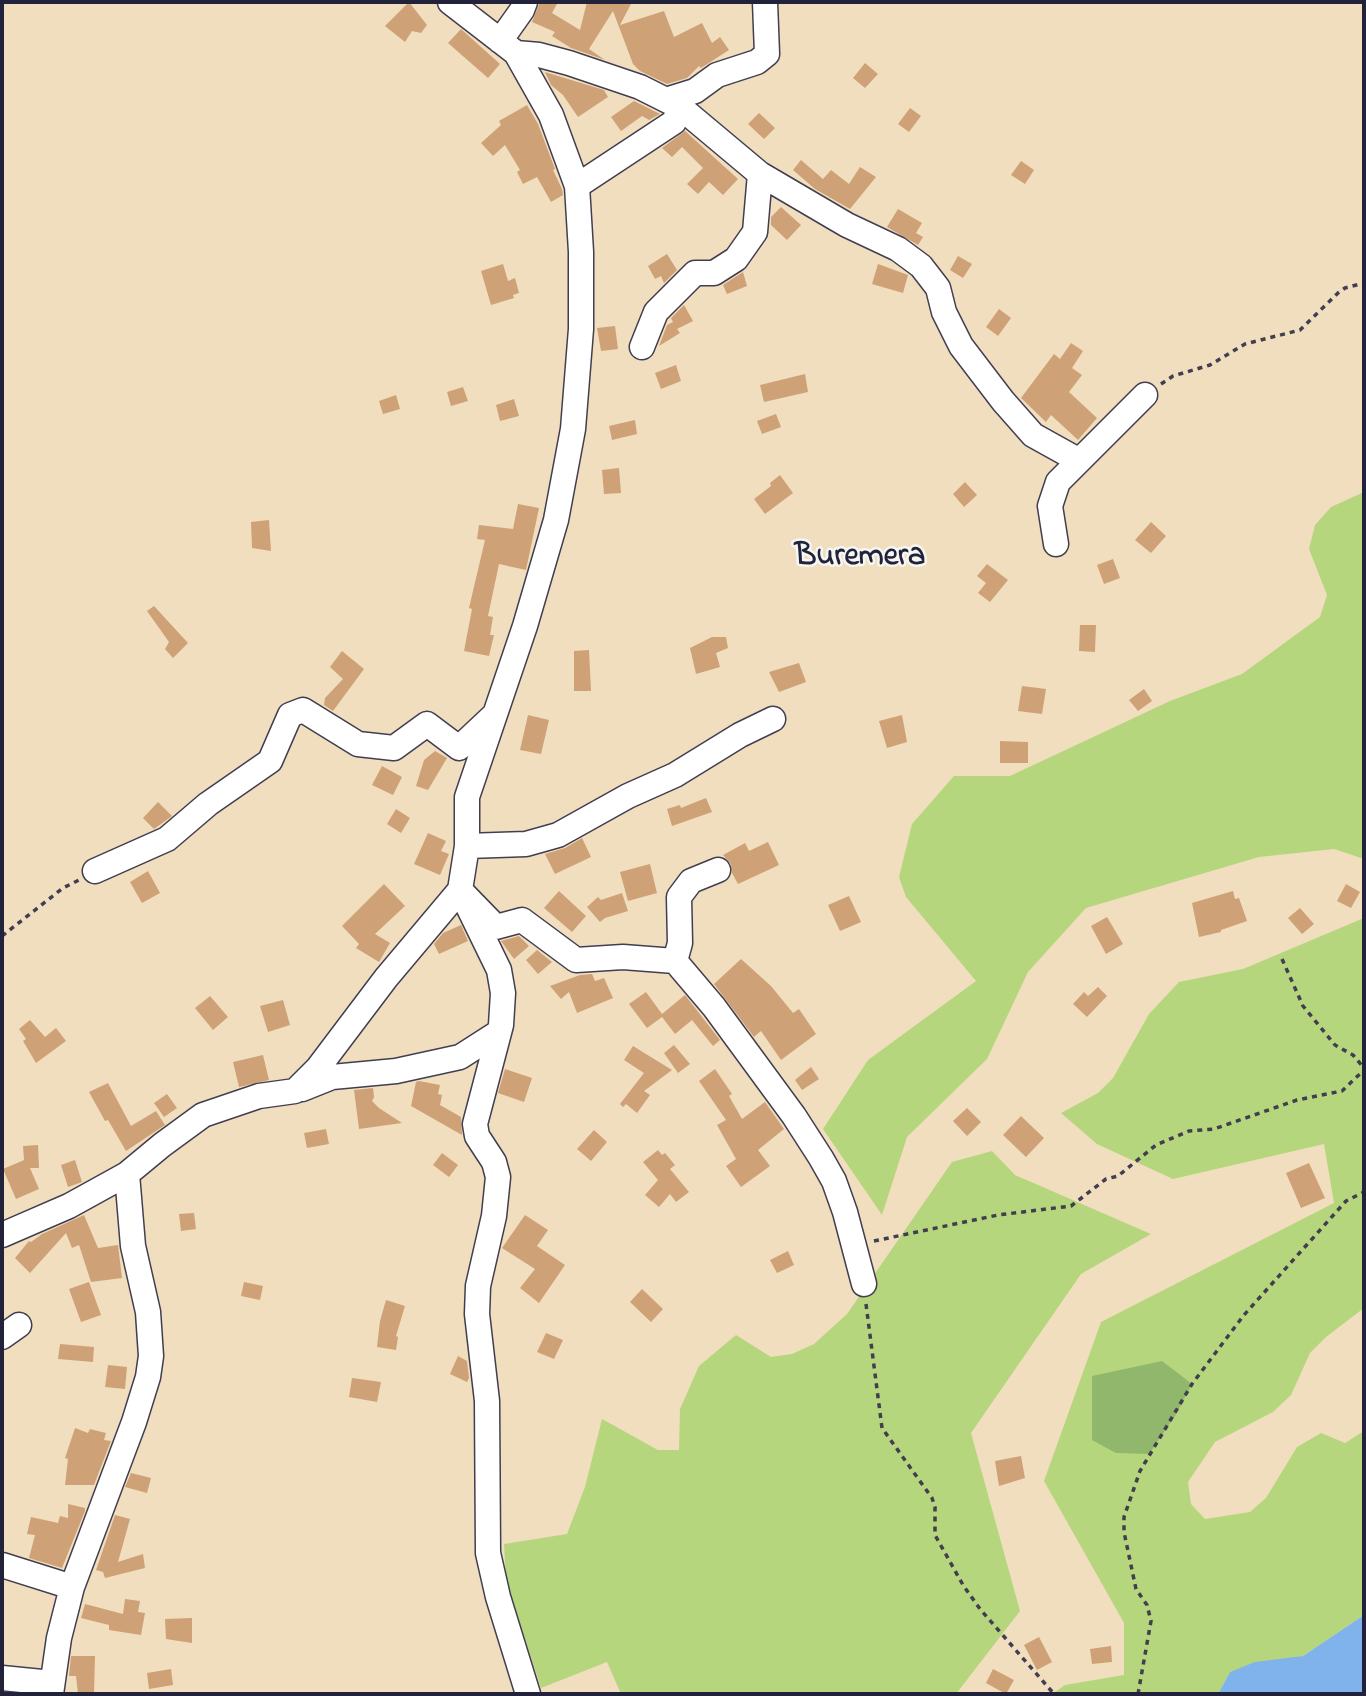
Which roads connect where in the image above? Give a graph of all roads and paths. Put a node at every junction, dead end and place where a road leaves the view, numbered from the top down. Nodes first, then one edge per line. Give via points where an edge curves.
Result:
1 (450, 2) edge
2 (524, 2) edge
3 (765, 2) edge
4 (508, 47) junction
5 (673, 103) junction
6 (760, 174) junction
7 (577, 186) junction
8 (1364, 283) edge
9 (642, 347) dead end
10 (1145, 395) joint
11 (1078, 460) junction
12 (1056, 544) dead end
13 (494, 715) junction
14 (773, 719) dead end
15 (467, 846) junction
16 (718, 870) dead end
17 (95, 871) joint
18 (460, 890) junction
19 (2, 936) edge
20 (1282, 959) dead end
21 (675, 961) junction
22 (499, 1032) junction
23 (1364, 1069) edge
24 (295, 1091) junction
25 (127, 1174) junction
26 (1364, 1192) edge
27 (2, 1235) edge
28 (855, 1245) junction
29 (864, 1284) joint
30 (2, 1565) edge
31 (72, 1587) junction
32 (2, 1678) edge
33 (51, 1688) edge
34 (527, 1694) edge
35 (1054, 1694) edge
36 (1138, 1694) edge

1 - 4 street
2 - 4 street
3 - 5 street via 767,54 718,75
4 - 5 street via 569,62
4 - 7 street via 551,115
5 - 6 street
5 - 7 street via 674,122
6 - 9 street via 755,232 736,259 713,273 695,274 656,312
6 - 11 street via 921,266 938,288 944,313 961,346 1003,401 1033,435
7 - 13 street via 580,329 573,429 556,520
8 - 10 path via 1338,293 1300,330 1244,344 1210,365 1173,376
10 - 11 street
11 - 12 street via 1058,482 1050,506
13 - 15 street via 467,797
13 - 17 street via 458,748 427,724 394,748 358,744 303,710 290,715 270,761 167,839
14 - 15 street via 558,835 526,844
15 - 18 street
16 - 21 street via 691,881 679,897 680,943
17 - 19 path via 63,888
18 - 21 street via 496,927 523,920 576,960
18 - 22 street via 499,970 503,993
18 - 24 street
20 - 23 path via 1303,1006 1335,1045 1353,1055
21 - 28 street via 794,1115 834,1181
22 - 24 street via 460,1057 396,1071 332,1077
22 - 34 street via 475,1124 498,1178 477,1314 487,1402 488,1553
23 - 28 path via 1342,1091 1297,1100 1214,1129 1189,1131 1156,1145 1071,1206 999,1215
24 - 25 street via 259,1096 204,1115
25 - 27 street
25 - 31 street via 133,1246 148,1312 148,1377
26 - 36 path via 1346,1201 1228,1335 1192,1384 1140,1471 1124,1517 1136,1589 1151,1621
28 - 29 street
29 - 35 path via 882,1427 932,1498 935,1535 963,1585
30 - 31 street
31 - 33 street
32 - 33 street

